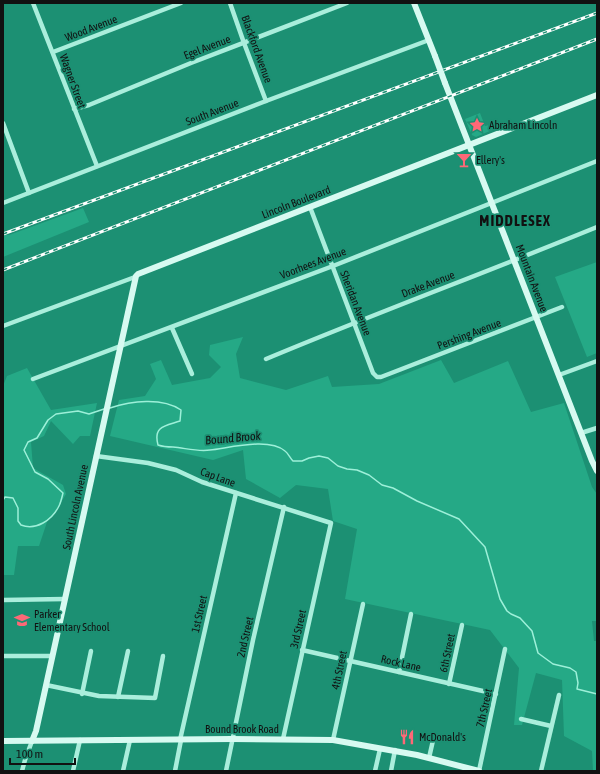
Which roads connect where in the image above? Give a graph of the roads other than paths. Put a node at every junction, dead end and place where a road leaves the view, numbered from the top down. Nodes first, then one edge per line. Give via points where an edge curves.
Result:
1 (33, 3) edge
2 (181, 3) edge
3 (230, 3) edge
4 (347, 3) edge
5 (414, 3) edge
6 (429, 40) junction
7 (244, 43) junction
8 (53, 52) junction
9 (597, 95) edge
10 (266, 101) junction
11 (74, 109) junction
12 (3, 123) edge
13 (470, 145) junction
14 (597, 161) edge
15 (97, 166) junction
16 (29, 193) junction
17 (3, 203) edge
18 (492, 203) junction
19 (310, 207) junction
20 (597, 227) edge
21 (514, 260) junction
22 (333, 266) junction
23 (135, 278) junction
24 (562, 307) dead end
25 (537, 318) junction
26 (354, 322) junction
27 (3, 326) edge
28 (172, 328) junction
29 (120, 347) junction
30 (266, 359) dead end
31 (597, 361) edge
32 (192, 374) dead end
33 (559, 375) junction
34 (381, 377) joint
35 (33, 380) dead end
36 (597, 428) edge
37 (581, 434) junction
38 (96, 456) junction
39 (597, 471) edge
40 (236, 493) junction
41 (284, 508) junction
42 (331, 523) joint
43 (64, 599) junction
44 (3, 600) edge
45 (363, 604) dead end
46 (411, 614) dead end
47 (462, 625) dead end
48 (505, 649) dead end
49 (302, 650) junction
50 (92, 651) dead end
51 (128, 651) dead end
52 (3, 656) edge
53 (52, 656) junction
54 (163, 656) dead end
55 (350, 661) junction
56 (399, 672) junction
57 (449, 684) junction
58 (46, 685) junction
59 (82, 694) junction
60 (496, 694) junction
61 (560, 695) dead end
62 (118, 697) junction
63 (521, 719) dead end
64 (551, 726) junction
65 (434, 736) dead end
66 (232, 739) junction
67 (283, 739) junction
68 (80, 740) junction
69 (130, 740) junction
70 (181, 740) junction
71 (333, 740) junction
72 (3, 741) edge
73 (32, 741) junction
74 (380, 749) junction
75 (395, 750) junction
76 (429, 758) junction
77 (22, 771) edge
78 (73, 771) edge
79 (124, 771) edge
80 (175, 771) edge
81 (226, 771) edge
82 (375, 771) edge
83 (391, 771) edge
84 (479, 771) edge
85 (541, 771) edge

1 - 8 street, Wagner Street
2 - 8 street, Wood Avenue
3 - 7 street, Blackford Avenue
4 - 7 street, Egel Avenue
5 - 6 main road, Mountain Avenue
6 - 10 street, South Avenue
6 - 13 main road, Mountain Avenue, bridge
7 - 10 street, Blackford Avenue
7 - 11 street, Egel Avenue
8 - 11 street, Wagner Street
9 - 13 main road, Lincoln Boulevard
10 - 15 street, South Avenue
11 - 15 street, Wagner Street
12 - 16 street
13 - 18 main road, Mountain Avenue
13 - 19 main road, Lincoln Boulevard
14 - 18 street, Voorhees Avenue
15 - 16 street, South Avenue
16 - 17 street, South Avenue
18 - 21 main road, Mountain Avenue
18 - 22 street, Voorhees Avenue
19 - 22 street, Sheridan Avenue
19 - 23 main road, Lincoln Boulevard via 138,274
20 - 21 street, Drake Avenue
21 - 25 main road, Mountain Avenue
21 - 26 street, Drake Avenue
22 - 26 street, Sheridan Avenue
22 - 28 street, Voorhees Avenue
23 - 27 street, Lincoln Boulevard
23 - 29 main road, South Lincoln Avenue
24 - 25 street, Pershing Avenue
25 - 33 main road, Mountain Avenue
25 - 34 street, Pershing Avenue
26 - 30 street, Drake Avenue
26 - 34 street, Sheridan Avenue via 373,373
28 - 29 street, Voorhees Avenue
28 - 32 street
29 - 35 street, Voorhees Avenue
29 - 38 main road, South Lincoln Avenue
31 - 33 street
33 - 37 main road, Mountain Avenue
36 - 37 street
37 - 39 main road, Mountain Avenue
38 - 40 street, Cap Lane via 148,463 176,470
38 - 43 main road, South Lincoln Avenue
40 - 41 street, Cap Lane
40 - 70 street, 1st Street
41 - 42 street, Cap Lane
41 - 66 street, 2nd Street
42 - 49 street, 3rd Street
43 - 44 street
43 - 53 main road, South Lincoln Avenue
45 - 55 street, 4th Street
46 - 56 street
47 - 57 street, 6th Street
48 - 60 street, 7th Street
49 - 55 street, Rock Lane
49 - 67 street, 3rd Street
50 - 59 street
51 - 62 street
52 - 53 street
53 - 58 main road, South Lincoln Avenue
54 - 62 street via 155,698
55 - 56 street, Rock Lane
55 - 71 street, 4th Street
56 - 57 street, Rock Lane
57 - 60 street, Rock Lane
58 - 59 street
58 - 73 main road, South Lincoln Avenue
59 - 62 street
60 - 84 street, 7th Street
61 - 64 street
63 - 64 street
64 - 85 street
65 - 76 street
66 - 67 main road, Bound Brook Road
66 - 70 main road, Bound Brook Road
66 - 81 street, 2nd Street
67 - 71 main road, Bound Brook Road
68 - 69 main road, Bound Brook Road
68 - 73 main road, Bound Brook Road
68 - 78 street
69 - 70 main road, Bound Brook Road
69 - 79 street
70 - 80 street, 1st Street
71 - 74 main road, Bound Brook Road
72 - 73 main road, Bound Brook Road
73 - 77 street
74 - 75 main road, Bound Brook Road
74 - 82 street
75 - 76 main road, Bound Brook Road
75 - 83 street
76 - 84 main road, Bound Brook Road

